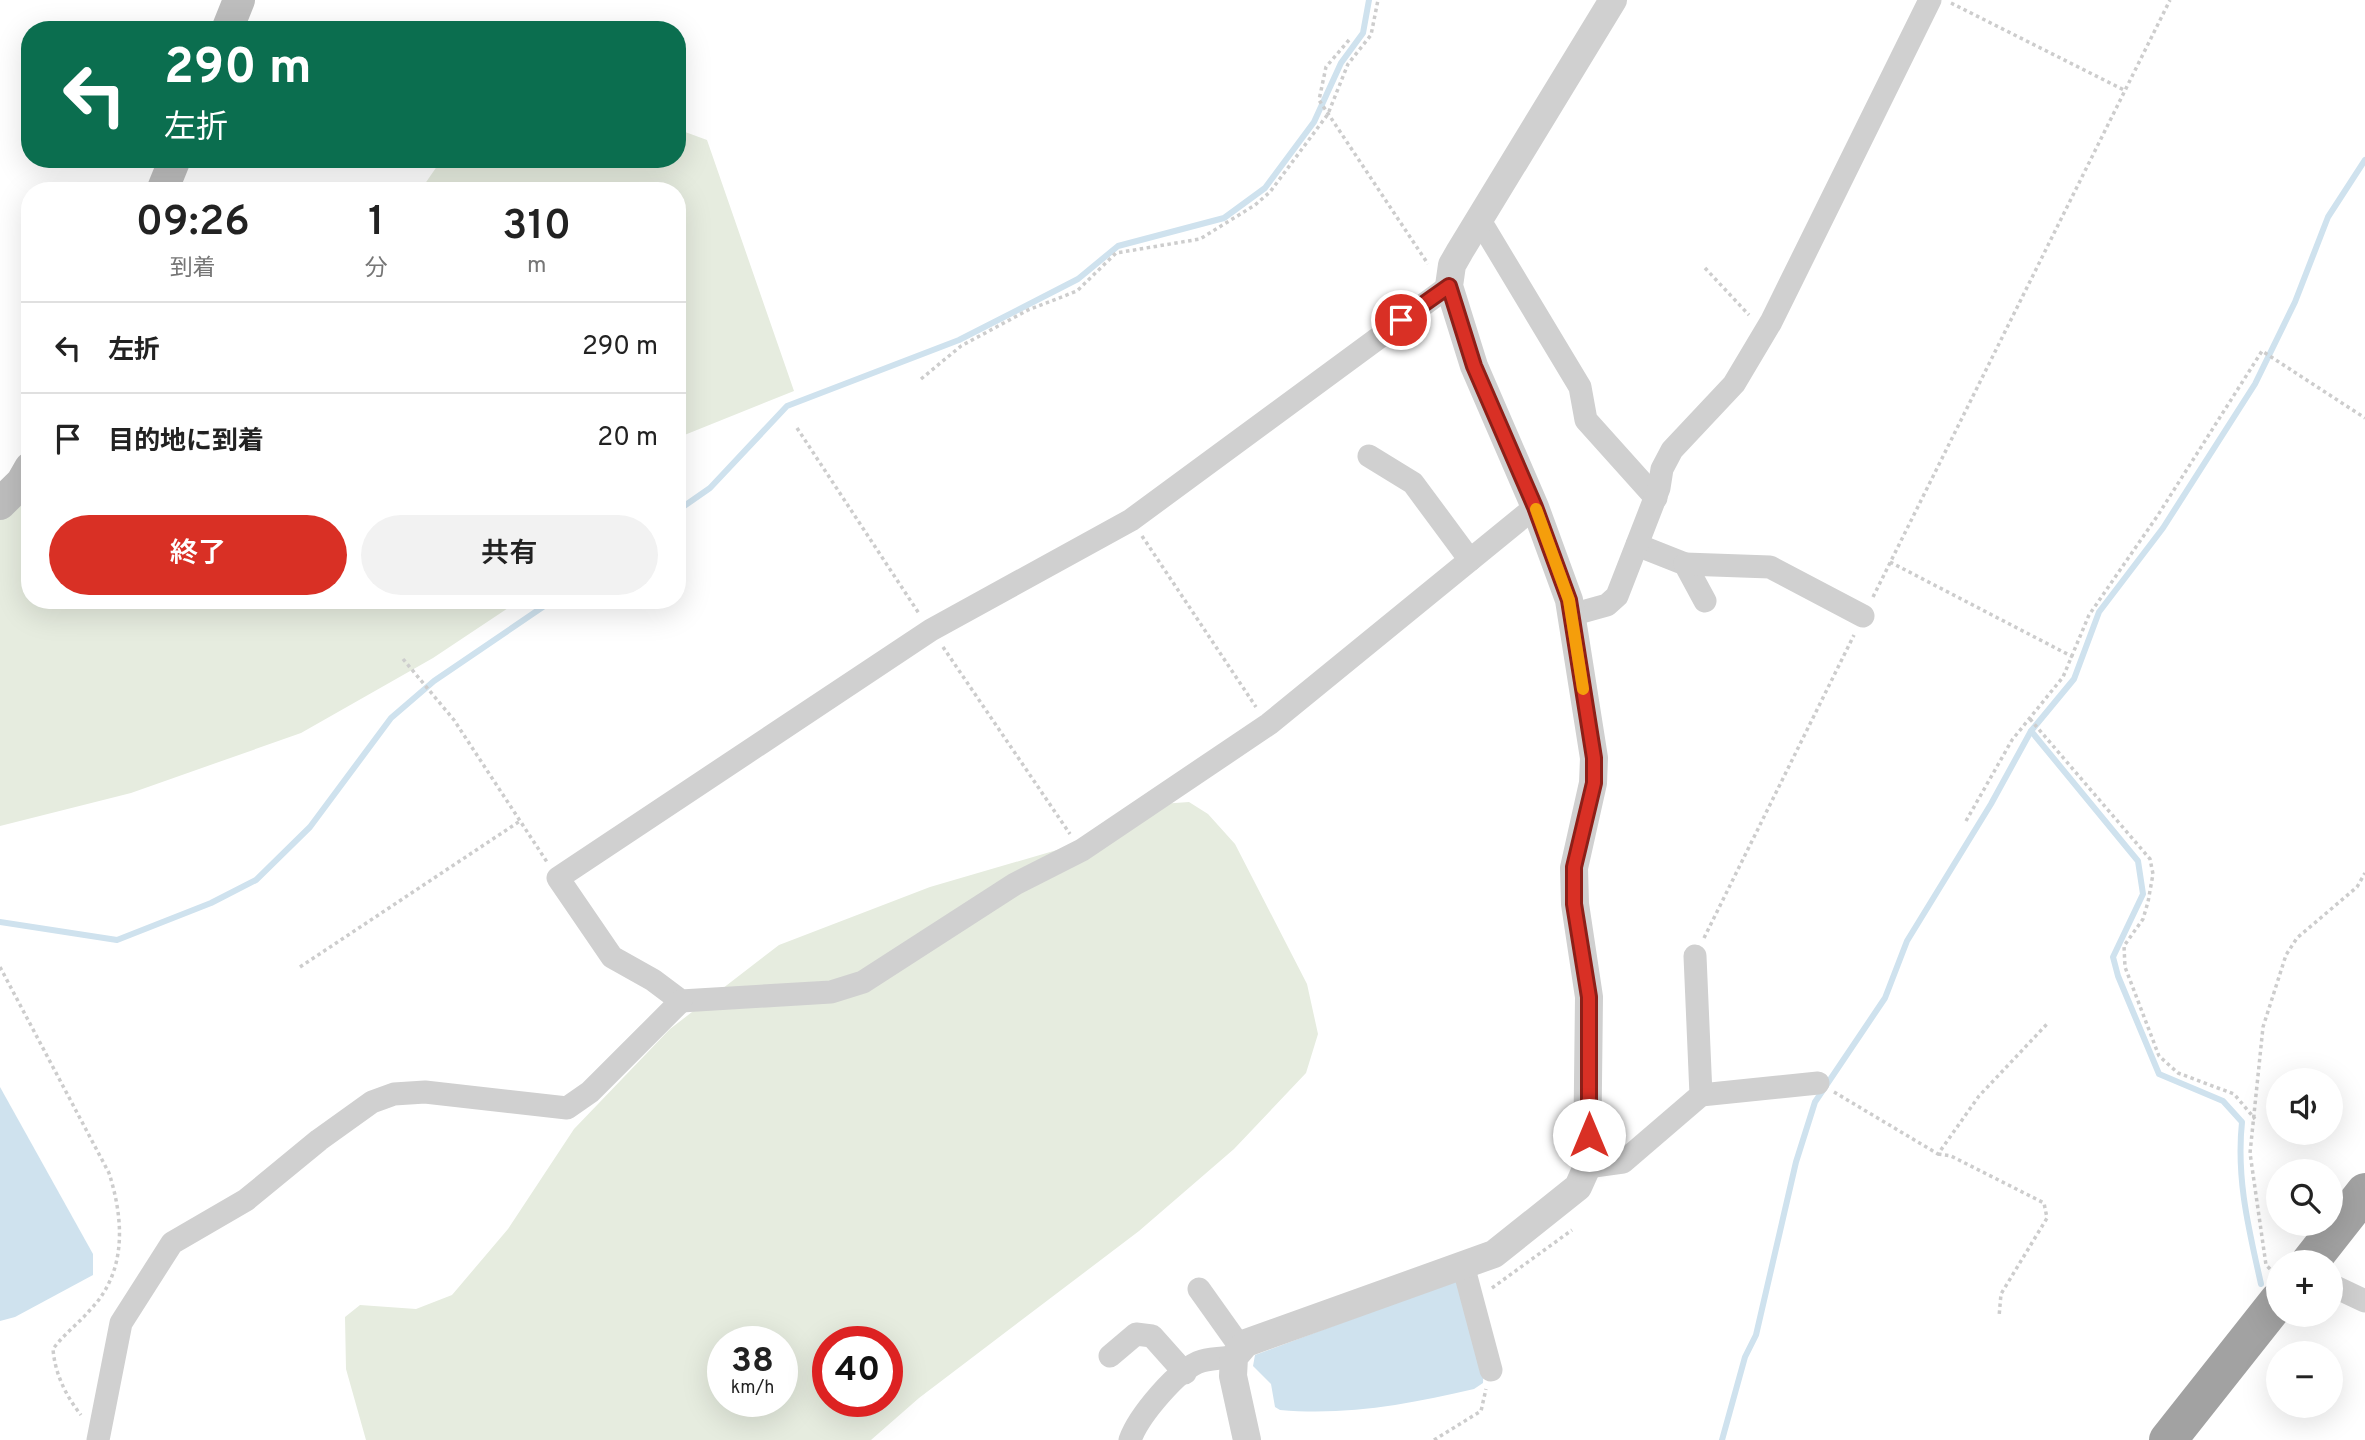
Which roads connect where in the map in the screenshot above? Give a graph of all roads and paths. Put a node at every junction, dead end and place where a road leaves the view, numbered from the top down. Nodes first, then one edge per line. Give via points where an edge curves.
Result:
1 (239, 0) edge
2 (1378, 0) edge
3 (1613, 0) edge
4 (1930, 0) edge
5 (1944, 0) edge
6 (2170, 0) edge
7 (231, 21) edge
8 (1349, 40) dead end
9 (2124, 90) junction
10 (1328, 114) junction
11 (1478, 223) junction
12 (1705, 268) dead end
13 (1449, 282) junction
14 (1765, 332) junction
15 (921, 379) dead end
16 (2365, 418) edge
17 (797, 428) dead end
18 (1369, 456) dead end
19 (21, 483) edge
20 (1656, 498) junction
21 (0, 504) edge
22 (1535, 507) junction
23 (1131, 520) junction
24 (1637, 545) junction
25 (1470, 560) junction
26 (1890, 562) junction
27 (1685, 564) junction
28 (1705, 601) dead end
29 (1571, 615) junction
30 (1863, 616) junction
31 (931, 630) junction
32 (2073, 657) junction
33 (403, 659) dead end
34 (2030, 718) junction
35 (1269, 724) junction
36 (520, 821) junction
37 (1966, 821) dead end
38 (1082, 850) junction
39 (2365, 873) edge
40 (558, 878) junction
41 (1695, 956) joint
42 (0, 967) edge
43 (300, 967) dead end
44 (681, 1001) junction
45 (2047, 1024) dead end
46 (1818, 1083) joint
47 (1701, 1096) junction
48 (2255, 1119) junction
49 (1938, 1154) junction
50 (1587, 1167) junction
51 (2365, 1192) edge
52 (2365, 1228) edge
53 (1573, 1230) dead end
54 (2319, 1250) edge
55 (2343, 1256) edge
56 (1463, 1265) junction
57 (2266, 1265) edge
58 (1199, 1289) dead end
59 (2343, 1291) edge
60 (1473, 1301) junction
61 (2365, 1301) edge
62 (2266, 1316) edge
63 (1999, 1317) dead end
64 (2285, 1327) edge
65 (1238, 1353) junction
66 (1110, 1356) dead end
67 (1491, 1368) joint
68 (1185, 1373) junction
69 (99, 1433) edge
70 (1130, 1440) edge
71 (1247, 1440) edge
72 (1434, 1440) edge
73 (2168, 1440) edge
74 (2194, 1440) edge

1 - 7 main road
2 - 10 path via 1371,35 1348,64
3 - 11 street
4 - 14 street
5 - 9 path
6 - 9 path
8 - 10 path via 1326,67 1319,100
9 - 26 path
10 - 13 path via 1432,271
10 - 15 path via 1270,192 1255,205 1200,239 1116,253 1077,291 1028,310 961,346
11 - 13 street via 1452,265
11 - 20 street via 1580,387 1586,420
12 - 14 path
13 - 22 street via 1474,366
13 - 23 street
14 - 20 street via 1734,384 1672,450
16 - 32 path via 2262,351 2089,615
17 - 31 path
18 - 25 street via 1413,483
19 - 21 main road
20 - 24 street
22 - 25 street
22 - 29 street
23 - 31 street
23 - 35 path
24 - 27 street
24 - 29 street via 1617,596 1591,612
25 - 35 street
26 - 30 path
26 - 32 path
27 - 28 street
27 - 30 street via 1770,567
29 - 50 street via 1594,758 1594,783 1574,867 1574,904 1589,997
30 - 41 path
31 - 38 path
31 - 40 street
32 - 34 path
33 - 36 path via 454,720
34 - 37 path via 2012,740
34 - 48 path via 2150,859 2153,874 2143,919 2124,946 2125,967 2159,1056 2178,1073 2234,1094
35 - 38 street
36 - 40 path
36 - 43 path
38 - 44 street via 1015,884 863,982 831,992
39 - 48 path via 2357,887 2297,937 2286,955 2263,1027
40 - 44 street via 612,957
41 - 47 street
42 - 69 path via 109,1173 118,1201 122,1236 105,1292 53,1349 54,1365 69,1399
44 - 69 street via 590,1092 566,1108 425,1092 394,1094 372,1102 246,1200 172,1244 121,1323
45 - 49 path via 1979,1096
46 - 47 street
46 - 49 path
47 - 50 street via 1623,1162
48 - 57 path via 2250,1153
49 - 63 path via 1951,1156 2044,1203 2047,1218 2001,1294
50 - 56 street via 1578,1188 1559,1205 1494,1254
51 - 54 highway
52 - 55 highway
53 - 60 path
56 - 60 street
56 - 65 street via 1263,1334
58 - 65 street
59 - 61 street
60 - 67 street
62 - 73 highway
64 - 74 highway
65 - 68 street via 1199,1362
65 - 71 street via 1233,1376
66 - 68 street via 1136,1334 1152,1336
67 - 72 path via 1481,1411
68 - 70 street via 1152,1401

